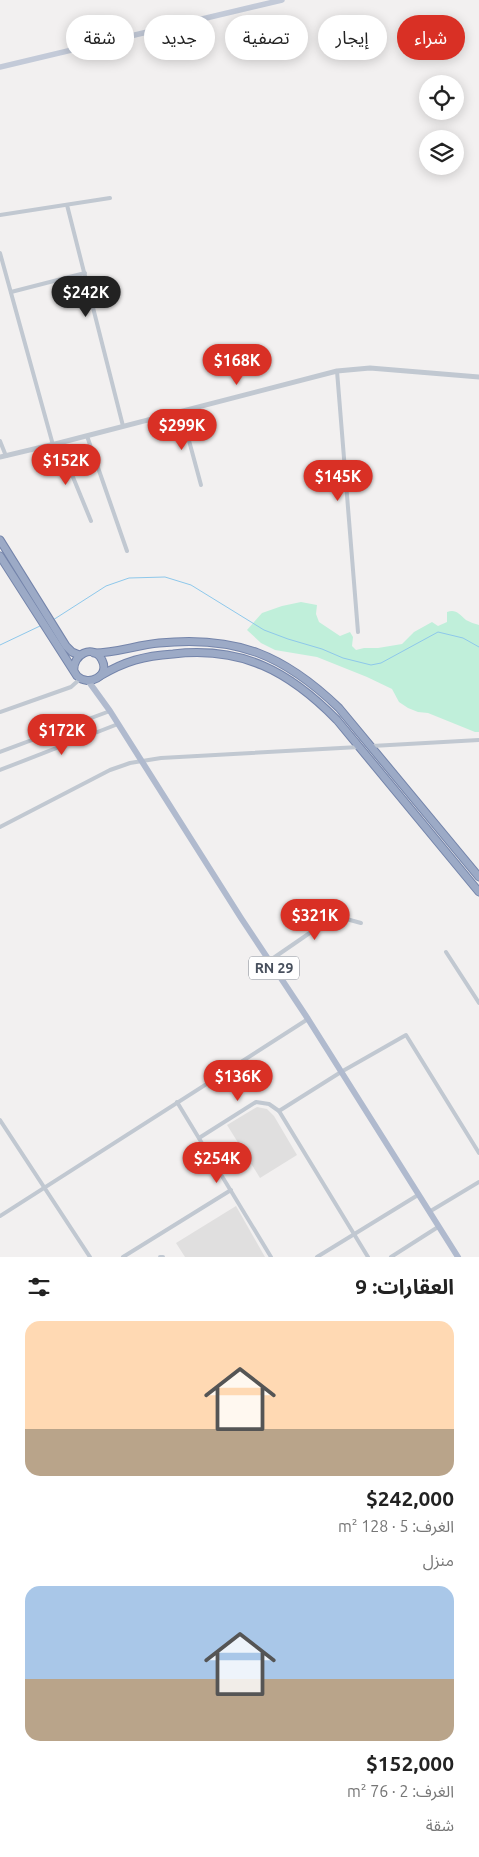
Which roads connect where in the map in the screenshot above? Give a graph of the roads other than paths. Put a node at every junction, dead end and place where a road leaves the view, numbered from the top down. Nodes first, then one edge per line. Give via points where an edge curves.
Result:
1 (282, 0) edge
2 (0, 67) edge
3 (110, 198) dead end
4 (67, 204) junction
5 (0, 215) edge
6 (0, 253) edge
7 (85, 274) junction
8 (11, 292) junction
9 (337, 371) junction
10 (479, 377) edge
11 (181, 411) junction
12 (123, 426) junction
13 (87, 436) junction
14 (0, 441) edge
15 (56, 444) junction
16 (6, 456) junction
17 (0, 457) edge
18 (202, 486) dead end
19 (91, 521) dead end
20 (0, 540) edge
21 (127, 551) dead end
22 (0, 556) edge
23 (51, 628) junction
24 (358, 632) dead end
25 (94, 653) junction
26 (79, 655) junction
27 (74, 670) junction
28 (100, 676) junction
29 (80, 679) junction
30 (89, 682) junction
31 (110, 711) junction
32 (0, 712) edge
33 (118, 724) junction
34 (479, 740) edge
35 (372, 746) junction
36 (359, 747) junction
37 (0, 752) edge
38 (140, 761) junction
39 (0, 770) edge
40 (0, 828) edge
41 (479, 877) edge
42 (479, 892) edge
43 (361, 923) dead end
44 (446, 952) dead end
45 (269, 961) junction
46 (479, 1003) edge
47 (308, 1019) junction
48 (341, 1072) junction
49 (177, 1102) junction
50 (279, 1111) junction
51 (0, 1120) edge
52 (6, 1129) junction
53 (0, 1132) edge
54 (199, 1138) junction
55 (479, 1153) edge
56 (479, 1182) edge
57 (43, 1188) junction
58 (231, 1190) junction
59 (418, 1195) junction
60 (0, 1207) edge
61 (429, 1212) junction
62 (2, 1215) edge
63 (438, 1227) junction
64 (354, 1235) junction
65 (90, 1257) edge
66 (123, 1257) edge
67 (272, 1257) edge
68 (317, 1257) edge
69 (368, 1257) edge
70 (391, 1257) edge
71 (458, 1257) edge

1 - 2 main road
3 - 4 street
4 - 5 street
4 - 7 street
6 - 8 street
7 - 8 street
7 - 12 street
8 - 15 street
9 - 10 street via 378,368
9 - 11 street
9 - 24 street
11 - 12 street
11 - 18 street
12 - 13 street
13 - 15 street
13 - 21 street
14 - 16 street
15 - 16 street
15 - 19 street
16 - 17 street
20 - 23 highway via 45,612
22 - 23 highway via 40,618
23 - 26 highway via 69,649
23 - 27 highway
25 - 26 highway
25 - 28 highway via 103,663
25 - 35 highway via 180,641 213,642 250,649 286,666 317,686
26 - 27 highway
27 - 29 highway
28 - 30 highway
28 - 36 highway via 127,662 148,656 210,652 238,657 272,670 300,686 337,720
29 - 30 highway
29 - 32 street via 71,687
30 - 31 main road, RN 29
31 - 33 main road, RN 29
31 - 37 street
33 - 38 main road, RN 29
33 - 39 street
34 - 35 street
35 - 41 highway
36 - 38 street
36 - 42 highway
38 - 40 street via 110,770
38 - 45 main road, RN 29
43 - 45 street via 339,917 330,919
44 - 46 street
45 - 47 main road, RN 29
47 - 48 main road, RN 29
47 - 49 street
48 - 50 street
48 - 55 street via 406,1034
48 - 59 main road, RN 29
49 - 54 street
49 - 57 street
50 - 54 street via 269,1104 256,1102
50 - 64 street
51 - 52 street
52 - 53 street
52 - 57 street
54 - 58 street
56 - 61 street
57 - 62 street
57 - 65 street
58 - 66 street
58 - 67 street
59 - 61 main road, RN 29
59 - 64 street
60 - 62 street
61 - 63 main road, RN 29
63 - 70 street
63 - 71 main road, RN 29
64 - 68 street
64 - 69 street

